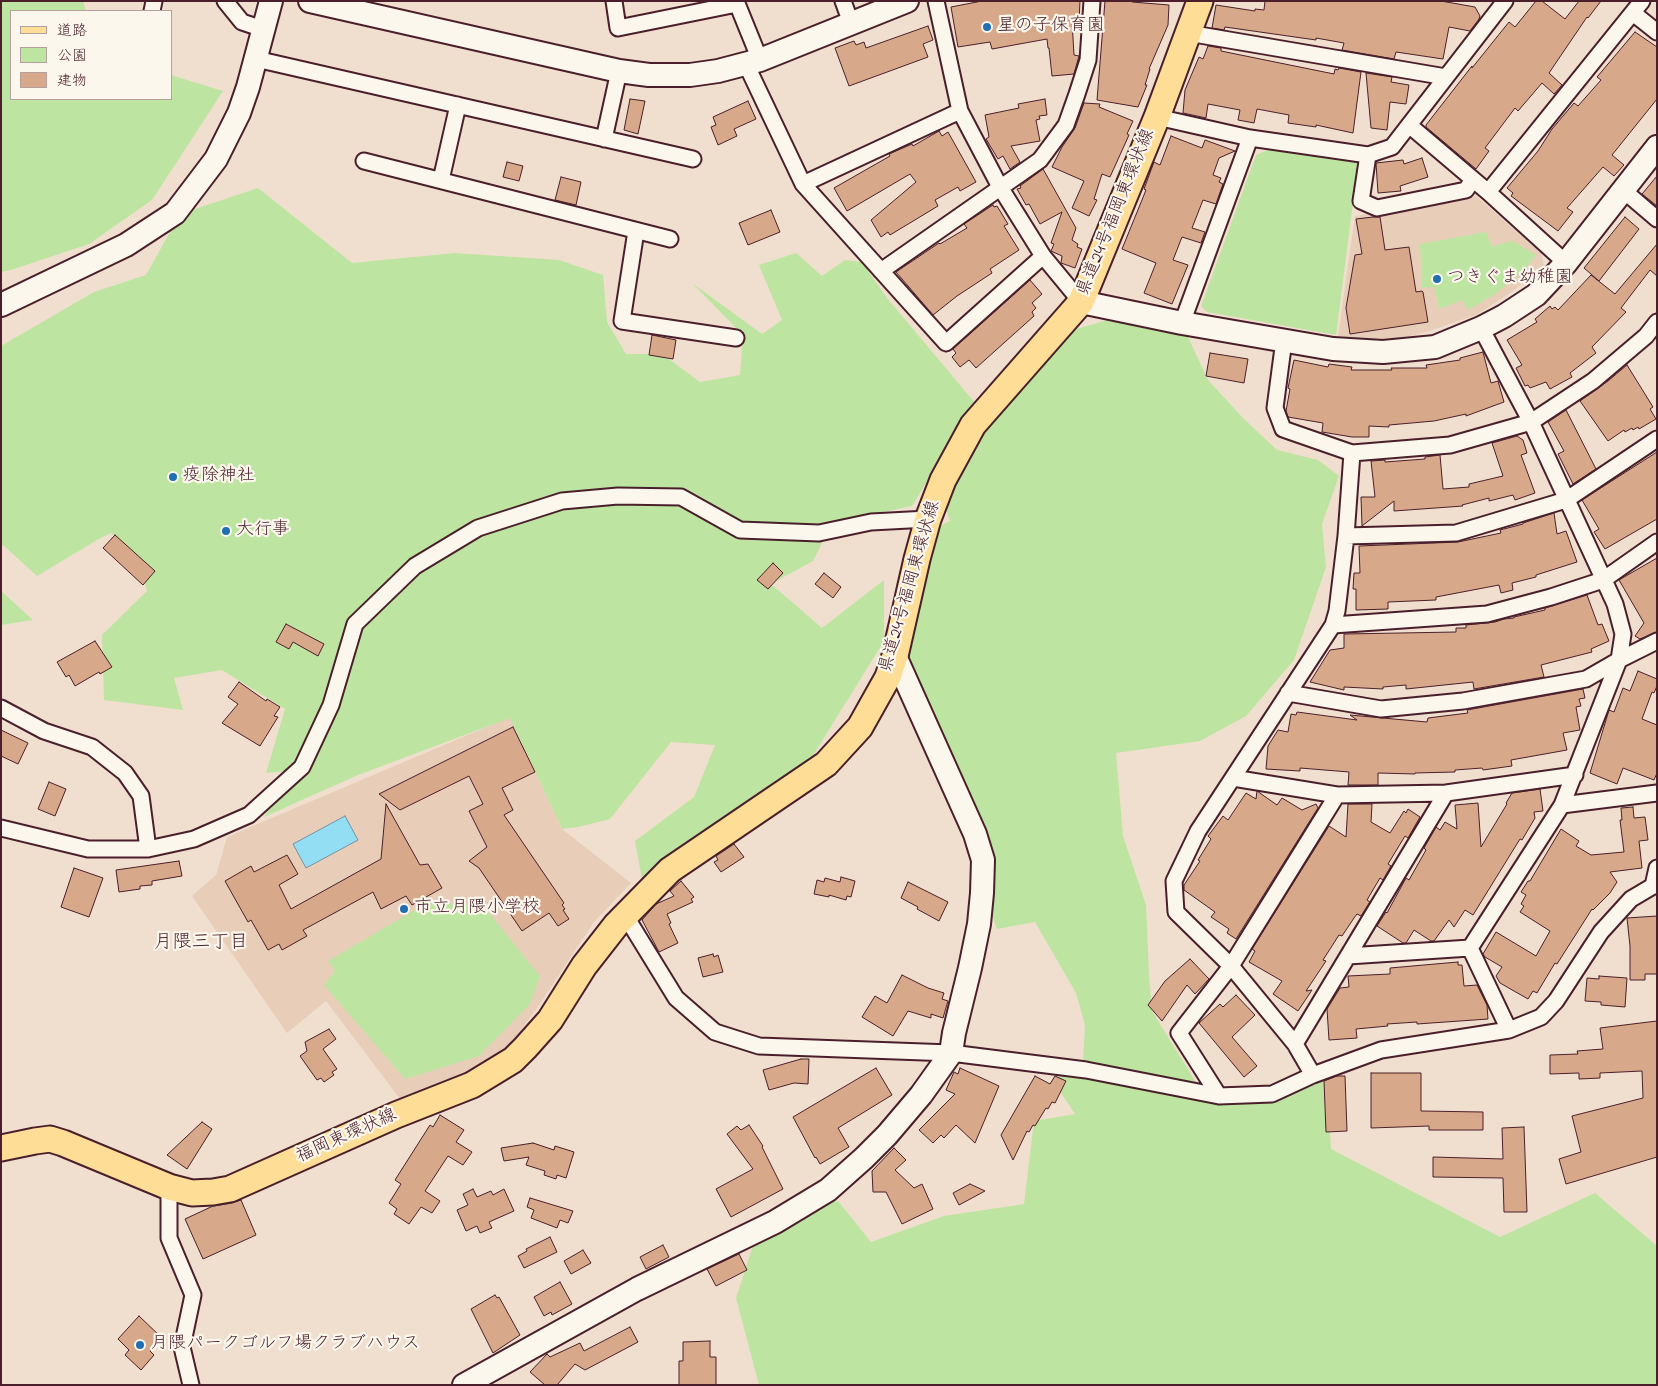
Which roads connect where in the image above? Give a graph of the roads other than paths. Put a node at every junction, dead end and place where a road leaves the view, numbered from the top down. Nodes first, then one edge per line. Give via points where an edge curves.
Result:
1 (225, 1) edge
2 (271, 1) edge
3 (310, 1) edge
4 (614, 1) edge
5 (843, 1) edge
6 (907, 1) edge
7 (936, 1) edge
8 (1092, 1) edge
9 (1200, 1) edge
10 (1505, 1) edge
11 (735, 2) edge
12 (1637, 7) edge
13 (851, 23) junction
14 (263, 28) junction
15 (1657, 32) edge
16 (1188, 33) junction
17 (256, 59) junction
18 (753, 62) junction
19 (619, 71) junction
20 (1446, 77) junction
21 (458, 105) junction
22 (960, 111) junction
23 (1157, 117) junction
24 (1409, 125) junction
25 (1250, 138) junction
26 (604, 139) junction
27 (1657, 147) edge
28 (1368, 155) junction
29 (693, 159) dead end
30 (364, 160) dead end
31 (1473, 179) junction
32 (441, 180) junction
33 (803, 184) junction
34 (1000, 187) junction
35 (1622, 190) junction
36 (1488, 192) junction
37 (1657, 218) edge
38 (636, 231) junction
39 (670, 239) dead end
40 (1043, 256) junction
41 (1566, 263) junction
42 (881, 271) junction
43 (1081, 302) junction
44 (1, 305) edge
45 (1657, 322) edge
46 (1182, 323) junction
47 (1481, 328) junction
48 (1651, 337) edge
49 (736, 338) dead end
50 (1284, 340) junction
51 (1531, 422) junction
52 (1657, 439) edge
53 (1352, 454) junction
54 (1566, 500) junction
55 (928, 519) junction
56 (1346, 536) junction
57 (1657, 542) edge
58 (1603, 580) junction
59 (1333, 625) junction
60 (1657, 642) edge
61 (896, 656) junction
62 (1619, 660) junction
63 (1288, 693) junction
64 (1, 708) edge
65 (1575, 775) junction
66 (1233, 778) junction
67 (1657, 792) edge
68 (1446, 793) junction
69 (1337, 795) junction
70 (1562, 804) junction
71 (1, 828) edge
72 (148, 849) junction
73 (1657, 868) edge
74 (1655, 886) edge
75 (625, 914) junction
76 (1470, 948) junction
77 (1348, 956) junction
78 (1231, 966) junction
79 (1509, 1030) junction
80 (1295, 1044) junction
81 (951, 1053) junction
82 (1313, 1075) junction
83 (1219, 1096) junction
84 (1, 1148) edge
85 (169, 1187) junction
86 (191, 1385) edge
87 (464, 1385) edge

1 - 14 street via 242,22
2 - 14 street
3 - 19 street
4 - 11 street via 618,28
5 - 13 street
6 - 13 street
7 - 22 street
8 - 34 street via 1088,60 1066,126 1040,160
9 - 16 main road, 県道24号福岡東環状線
10 - 20 street
11 - 18 street
12 - 15 street
12 - 36 street
13 - 18 street
14 - 17 street
16 - 20 street
16 - 23 main road, 県道24号福岡東環状線
17 - 21 street
17 - 44 street via 240,114 226,142 175,212 126,246
18 - 19 street via 690,75
18 - 33 street
19 - 26 street
20 - 24 street
21 - 26 street
21 - 32 street
22 - 33 street
22 - 34 street
23 - 25 street
23 - 43 main road, 県道24号福岡東環状線
24 - 28 street via 1392,147
24 - 31 street
25 - 28 street
25 - 46 street
26 - 29 street
27 - 35 street
28 - 31 street via 1361,201 1377,208 1466,190
30 - 32 street
31 - 36 street
32 - 38 street
33 - 42 street
34 - 40 street
34 - 42 street
35 - 37 street
35 - 41 street
36 - 41 street
38 - 39 street
38 - 49 street via 622,322
40 - 42 street via 946,343
40 - 43 street
41 - 47 street via 1536,295
43 - 46 street
43 - 55 main road, 県道24号福岡東環状線 via 973,425 943,480
45 - 48 street
46 - 50 street
47 - 50 street via 1435,347 1383,352 1333,349
47 - 51 street
48 - 51 street
50 - 53 street via 1275,408 1283,429
51 - 53 street via 1450,445
51 - 54 street
52 - 54 street
53 - 56 street
54 - 56 street via 1456,533
54 - 58 street
55 - 61 main road, 県道24号福岡東環状線 via 916,559
55 - 72 street via 871,522 819,533 740,530 681,497 618,496 562,501 478,528 415,566 355,624 331,705 302,767 249,815 194,839
56 - 59 street
57 - 58 street
58 - 59 street via 1487,614
58 - 62 street via 1615,604 1623,634
59 - 63 street
60 - 62 street
61 - 75 main road, 県道24号福岡東環状線 via 860,727 826,764 670,870
61 - 81 street via 975,834 983,860 979,924
62 - 63 street via 1586,679 1463,701 1381,710
62 - 65 street
63 - 66 street
64 - 72 street via 44,731 92,748 125,773 141,796
65 - 68 street
65 - 70 street
66 - 69 street
66 - 78 street via 1198,831 1174,881 1176,912
67 - 70 street
68 - 69 street
68 - 77 street
69 - 78 street
70 - 76 street
71 - 72 street via 88,849
73 - 74 street
74 - 79 street via 1631,899 1601,932 1556,1001 1540,1017
75 - 81 street via 676,998 715,1032 758,1046
75 - 85 main road, 福岡東環状線 via 584,966 550,1020 513,1060 472,1085 230,1189 192,1193
76 - 77 street
76 - 79 street
77 - 80 street
78 - 80 street
78 - 83 street via 1179,1033
79 - 82 street via 1381,1050
80 - 82 street
81 - 83 street via 1086,1070
81 - 87 street via 887,1135 828,1190 775,1222 637,1289
82 - 83 street via 1272,1094
84 - 85 main road, 福岡東環状線 via 35,1140 63,1143
85 - 86 street via 169,1238 193,1295 182,1347

